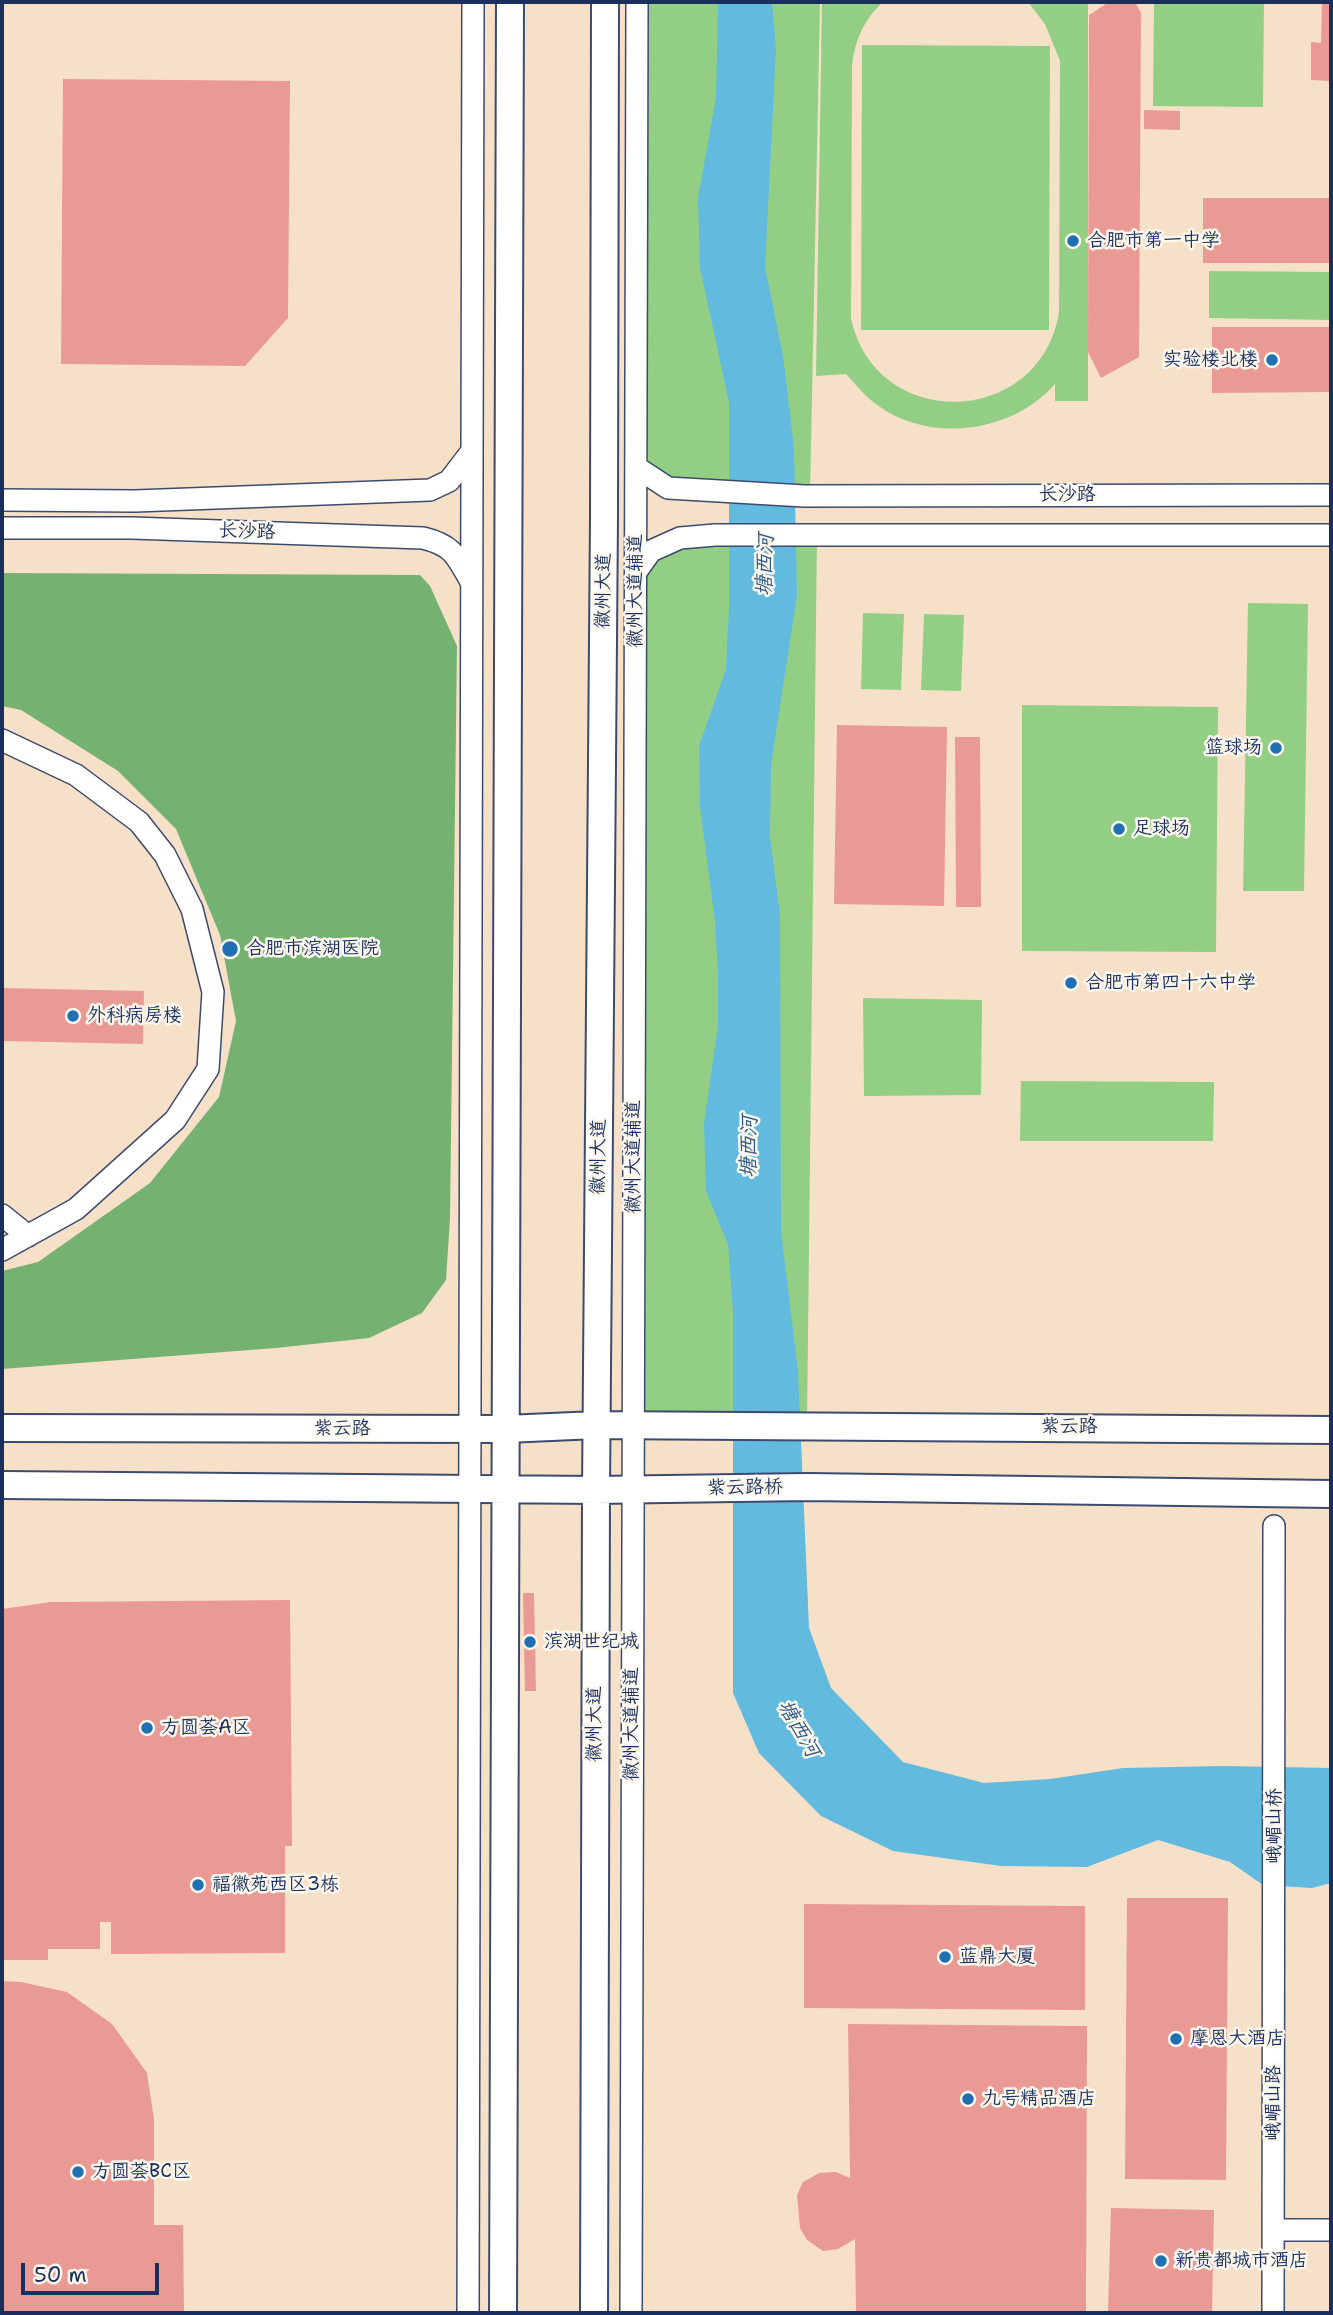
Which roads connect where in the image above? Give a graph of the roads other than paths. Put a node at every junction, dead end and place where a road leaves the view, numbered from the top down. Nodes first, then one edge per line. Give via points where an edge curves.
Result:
1 (473, 2) edge
2 (510, 2) edge
3 (605, 2) edge
4 (638, 2) edge
5 (472, 451) junction
6 (636, 467) junction
7 (1331, 495) edge
8 (2, 500) edge
9 (2, 528) edge
10 (1331, 535) edge
11 (636, 572) junction
12 (471, 583) junction
13 (2, 740) edge
14 (2, 1214) edge
15 (28, 1236) junction
16 (2, 1250) edge
17 (596, 1425) junction
18 (633, 1426) junction
19 (2, 1428) edge
20 (470, 1429) junction
21 (506, 1429) junction
22 (1331, 1430) edge
23 (2, 1485) edge
24 (470, 1488) junction
25 (505, 1489) junction
26 (633, 1489) junction
27 (596, 1490) junction
28 (1331, 1494) edge
29 (1275, 1526) dead end
30 (1275, 1893) joint
31 (1274, 2230) junction
32 (1331, 2230) edge
33 (468, 2313) edge
34 (503, 2313) edge
35 (594, 2313) edge
36 (631, 2313) edge
37 (1273, 2313) edge

1 - 5 street
2 - 21 main road
3 - 17 main road, 徽州大道
4 - 6 street, 徽州大道辅道
5 - 8 street, 长沙路 via 449,481 430,491 135,501
5 - 12 street
6 - 7 street, 长沙路 via 668,488 804,496
6 - 11 street, 徽州大道辅道
9 - 12 street, 长沙路 via 423,538 442,543
10 - 11 street, 长沙路 via 715,535 680,538 651,551
11 - 18 street, 徽州大道辅道
12 - 20 street
13 - 15 street via 76,775 139,822 165,856 192,909 213,992 208,1069 174,1120 76,1209
14 - 15 street
15 - 16 street
17 - 18 main road, 紫云路
17 - 21 main road, 紫云路
17 - 27 main road, 徽州大道
18 - 22 main road, 紫云路
18 - 26 street, 徽州大道辅道
19 - 20 main road, 紫云路
20 - 21 main road, 紫云路
20 - 24 street
21 - 25 main road
23 - 24 main road
24 - 25 main road
24 - 33 street
25 - 27 main road
25 - 34 main road
26 - 27 main road
26 - 28 main road, 紫云路桥
26 - 36 street, 徽州大道辅道
27 - 35 main road, 徽州大道
29 - 30 street, 峨嵋山桥
30 - 31 street, 峨嵋山路
31 - 32 street
31 - 37 street, 峨嵋山路

